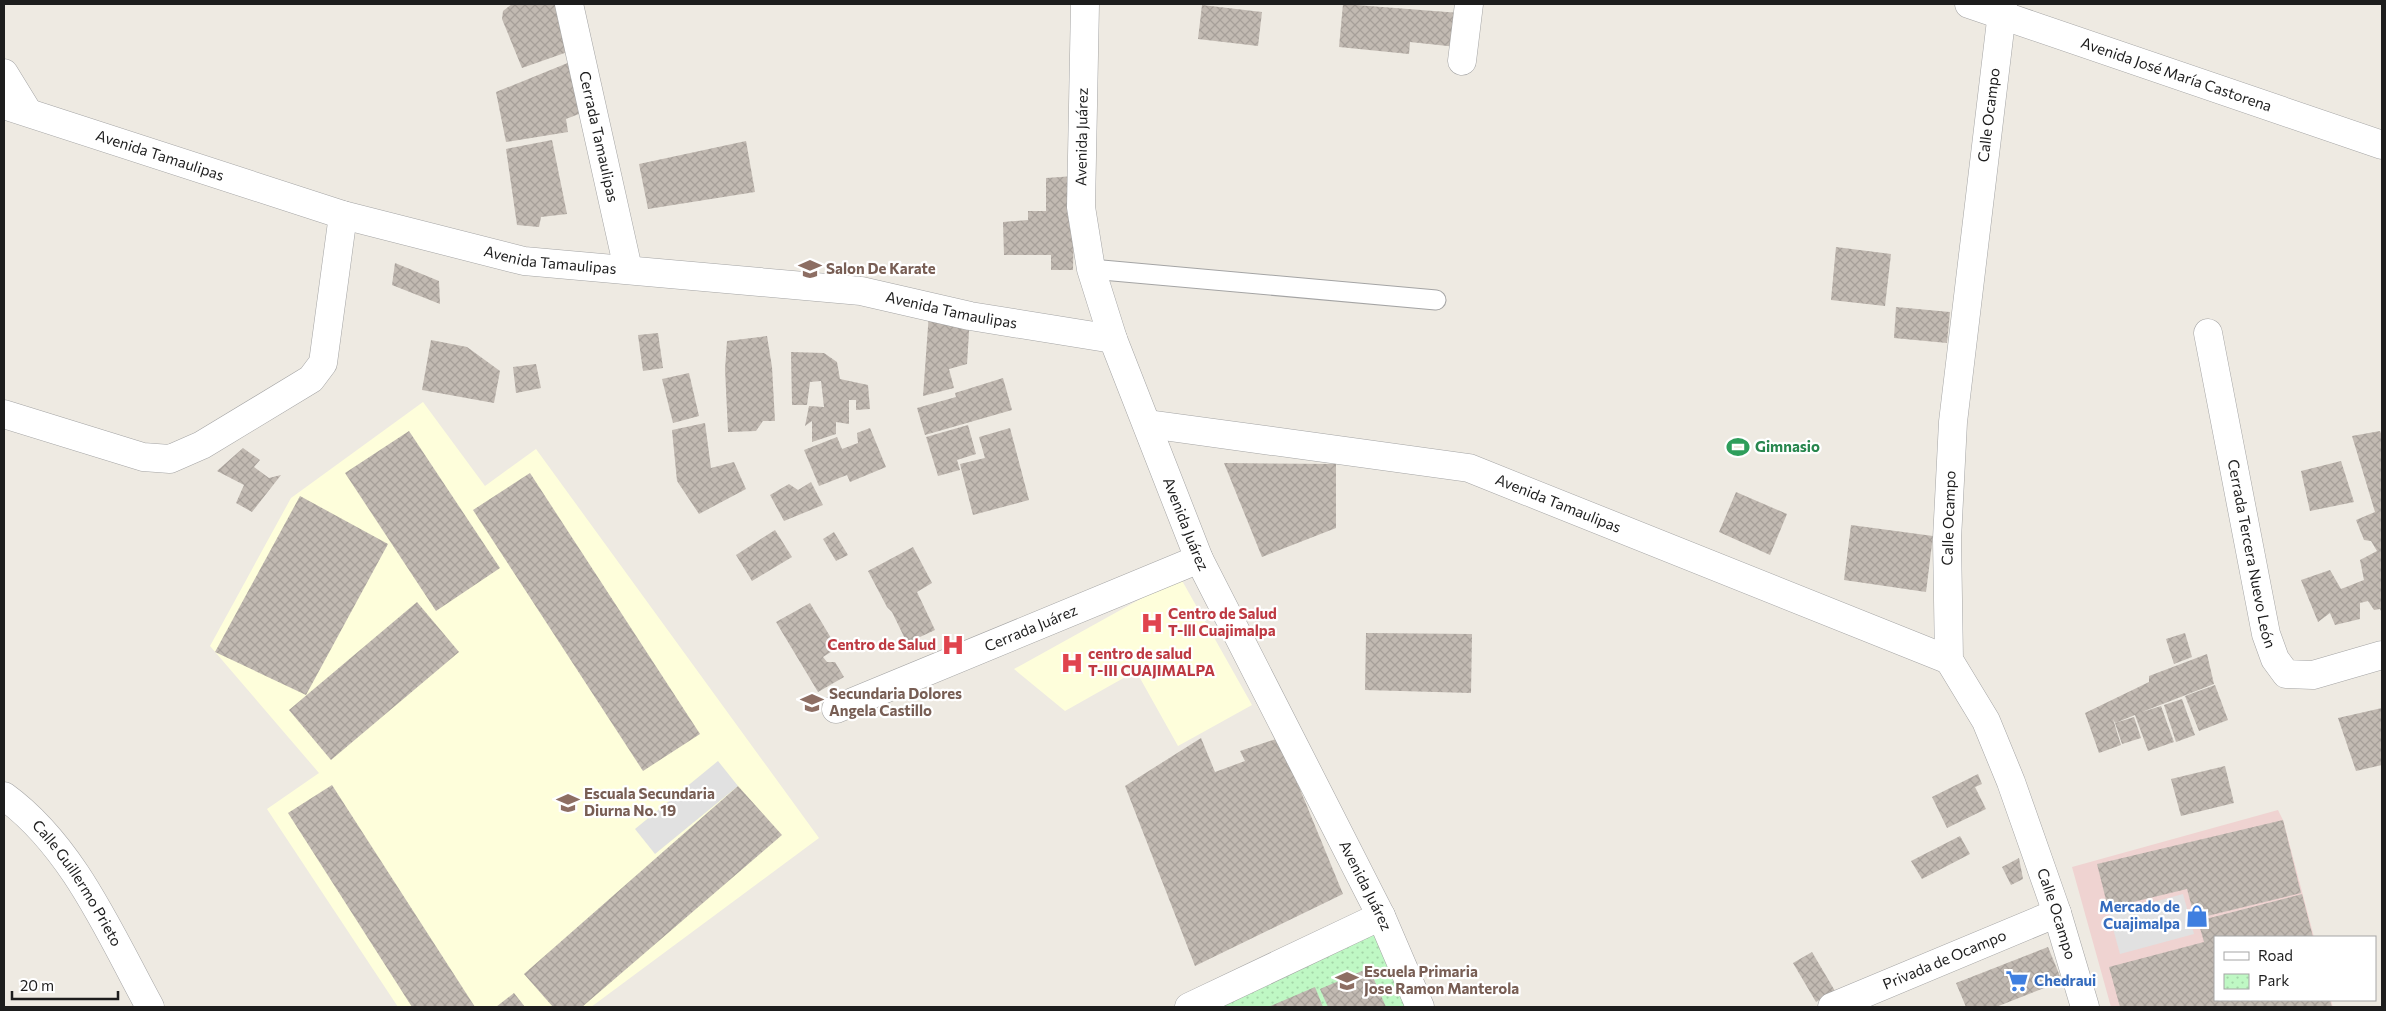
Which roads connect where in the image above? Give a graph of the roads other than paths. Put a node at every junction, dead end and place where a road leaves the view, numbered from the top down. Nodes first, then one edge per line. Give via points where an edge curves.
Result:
1 (569, 4) edge
2 (1085, 4) edge
3 (1469, 4) edge
4 (1969, 4) edge
5 (2002, 10) edge
6 (1462, 61) dead end
7 (4, 73) edge
8 (16, 109) edge
9 (2382, 145) edge
10 (343, 215) junction
11 (628, 269) junction
12 (1090, 270) junction
13 (1436, 300) dead end
14 (2208, 333) dead end
15 (1112, 340) junction
16 (4, 414) edge
17 (1148, 424) junction
18 (1199, 559) junction
19 (2382, 655) edge
20 (1949, 660) junction
21 (836, 708) dead end
22 (4, 796) edge
23 (2057, 912) junction
24 (1381, 916) junction
25 (150, 1007) edge
26 (1189, 1007) edge
27 (1420, 1007) edge
28 (1832, 1007) edge
29 (2085, 1007) edge

1 - 11 street, Cerrada Tamaulipas
2 - 12 street, Avenida Juárez via 1081,207
3 - 6 street
4 - 5 street, Avenida José María Castorena
5 - 9 street, Avenida José María Castorena
5 - 20 street, Calle Ocampo via 1953,422 1947,539
7 - 8 street
8 - 10 street, Avenida Tamaulipas
10 - 11 street, Avenida Tamaulipas via 524,261
10 - 16 street via 323,362 311,379 202,445 170,459 143,457
11 - 15 street, Avenida Tamaulipas via 861,291 970,316
12 - 13 lane
12 - 15 street, Avenida Juárez
14 - 19 street, Cerrada Tercera Nuevo León via 2266,634 2275,659 2286,674 2313,675
15 - 17 street, Avenida Juárez
17 - 18 street, Avenida Juárez
17 - 20 street, Avenida Tamaulipas via 1469,468
18 - 21 street, Cerrada Juárez
18 - 24 street, Avenida Juárez
20 - 23 street, Calle Ocampo via 1986,721
22 - 25 street, Calle Guillermo Prieto via 27,815 78,877
23 - 28 street, Privada de Ocampo
23 - 29 street, Calle Ocampo
24 - 26 street
24 - 27 street, Avenida Juárez

